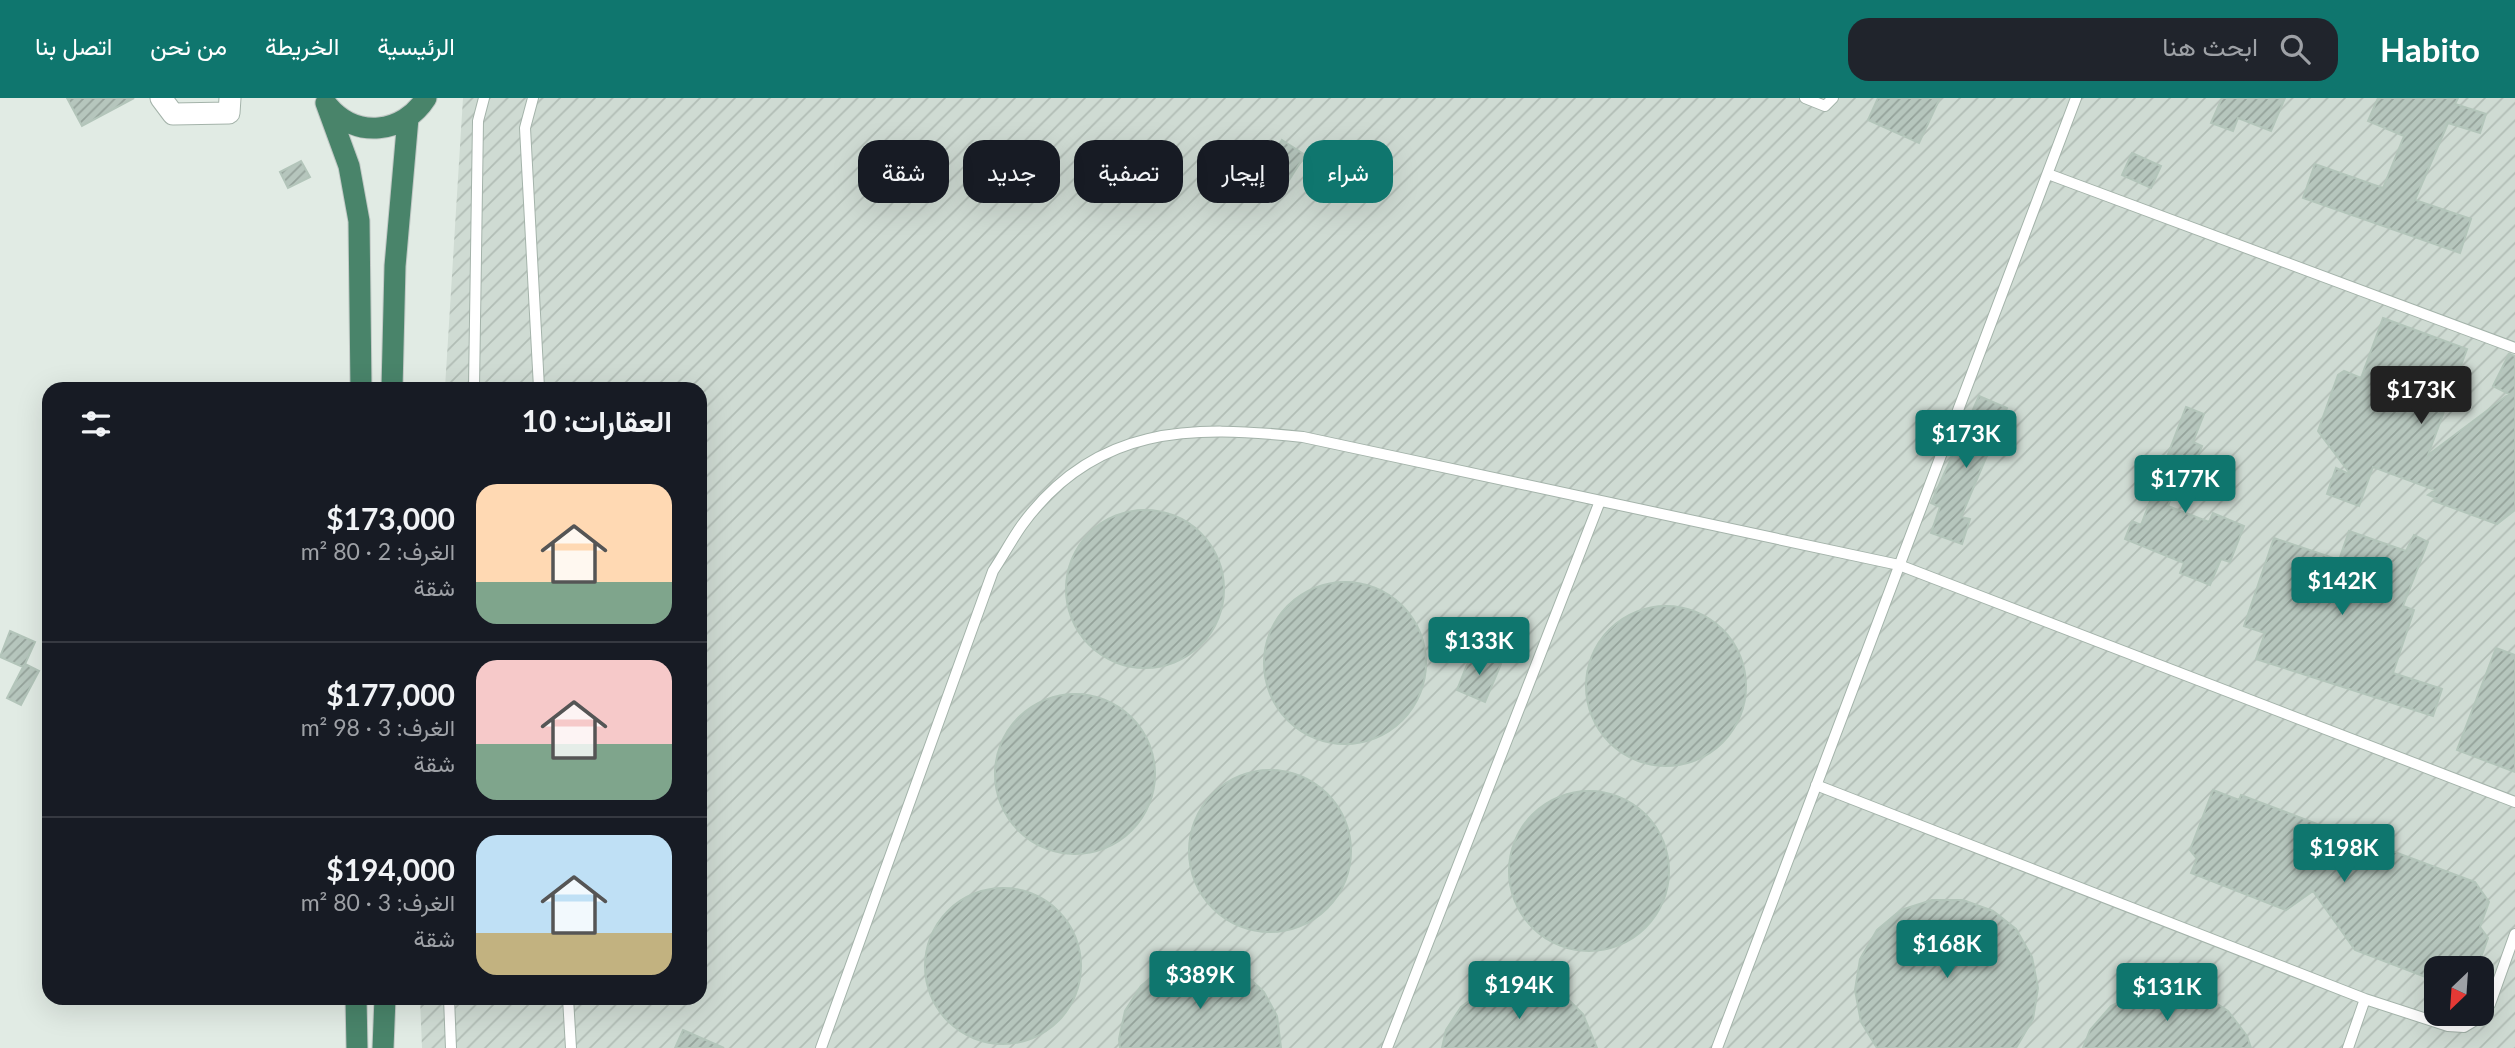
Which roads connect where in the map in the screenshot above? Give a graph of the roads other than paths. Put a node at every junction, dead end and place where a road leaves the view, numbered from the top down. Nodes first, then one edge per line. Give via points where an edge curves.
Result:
1 (161, 98) edge
2 (230, 98) edge
3 (426, 98) edge
4 (484, 98) edge
5 (533, 98) edge
6 (1805, 98) edge
7 (1833, 98) edge
8 (2076, 98) edge
9 (324, 100) edge
10 (408, 118) junction
11 (2048, 174) junction
12 (2515, 348) edge
13 (361, 382) edge
14 (392, 382) edge
15 (474, 382) edge
16 (539, 382) edge
17 (1600, 501) junction
18 (1899, 565) junction
19 (1816, 785) junction
20 (2515, 802) edge
21 (2515, 934) edge
22 (2365, 999) junction
23 (356, 1005) edge
24 (385, 1005) edge
25 (449, 1005) edge
26 (568, 1005) edge
27 (357, 1048) edge
28 (383, 1048) edge
29 (451, 1048) edge
30 (570, 1048) edge
31 (821, 1048) edge
32 (1387, 1048) edge
33 (1717, 1048) edge
34 (2348, 1048) edge

1 - 2 street via 173,114 229,113
3 - 10 highway
4 - 15 lane via 478,121
5 - 16 lane via 525,128
6 - 7 lane via 1825,106
8 - 11 lane
9 - 10 highway via 357,126 383,128
9 - 13 highway via 349,166 359,221
10 - 14 highway via 395,266
11 - 12 lane
11 - 18 lane
17 - 18 lane
17 - 31 lane via 1303,437 1230,429 1175,432 1116,448 1064,480 1023,524 993,571
17 - 32 lane
18 - 19 lane
18 - 20 lane
19 - 22 lane
19 - 33 lane
21 - 22 lane via 2490,1004 2464,1027
22 - 34 lane
23 - 27 highway
24 - 28 highway
25 - 29 lane
26 - 30 lane

